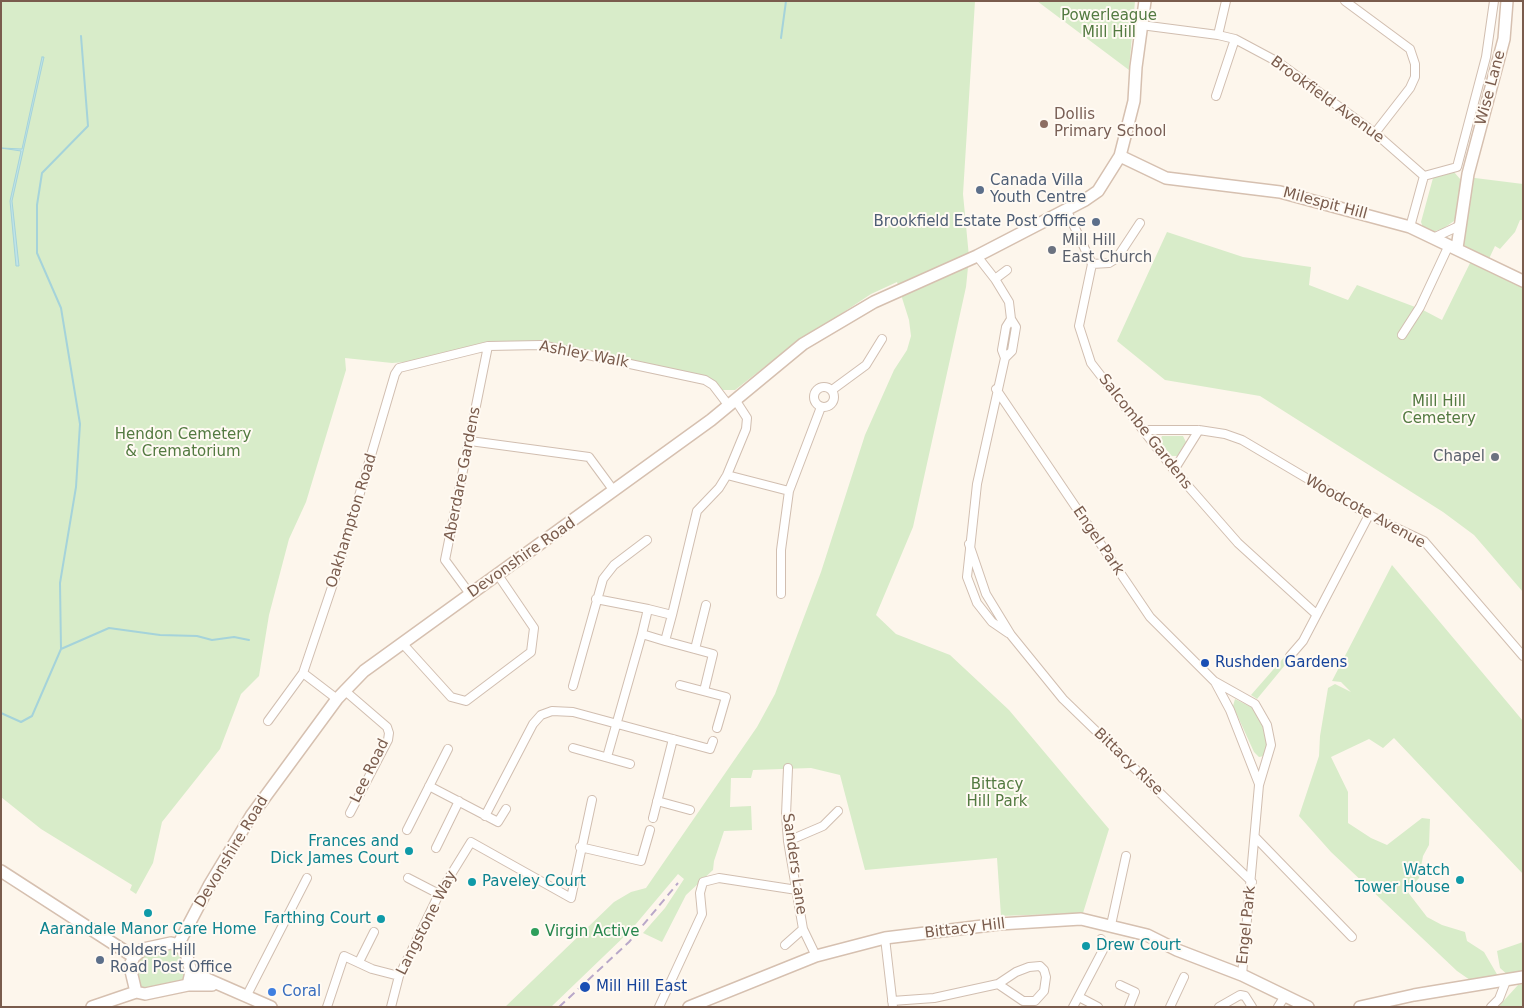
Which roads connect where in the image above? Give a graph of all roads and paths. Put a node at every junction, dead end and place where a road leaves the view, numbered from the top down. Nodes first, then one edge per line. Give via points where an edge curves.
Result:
1 (1145, 1) edge
2 (1226, 1) edge
3 (1345, 1) edge
4 (1494, 1) edge
5 (1507, 1) edge
6 (1141, 25) junction
7 (1218, 35) junction
8 (1234, 39) junction
9 (1216, 96) dead end
10 (1375, 133) junction
11 (1120, 156) junction
12 (1457, 167) junction
13 (1468, 174) junction
14 (1424, 176) junction
15 (1066, 209) junction
16 (1140, 224) dead end
17 (1459, 226) junction
18 (1410, 227) junction
19 (1433, 238) junction
20 (1453, 247) junction
21 (977, 256) junction
22 (1092, 264) junction
23 (1007, 270) dead end
24 (995, 279) junction
25 (1523, 281) edge
26 (1402, 335) dead end
27 (882, 339) dead end
28 (488, 346) junction
29 (399, 368) joint
30 (996, 389) junction
31 (832, 390) junction
32 (733, 403) junction
33 (821, 407) junction
34 (1143, 430) junction
35 (1199, 430) junction
36 (470, 441) junction
37 (1174, 470) junction
38 (727, 475) junction
39 (614, 491) junction
40 (789, 491) junction
41 (1369, 514) junction
42 (647, 540) dead end
43 (969, 544) junction
44 (498, 575) junction
45 (470, 594) junction
46 (781, 594) dead end
47 (596, 599) junction
48 (706, 605) dead end
49 (648, 609) junction
50 (1316, 614) junction
51 (672, 615) junction
52 (642, 634) junction
53 (1011, 635) junction
54 (665, 640) junction
55 (403, 644) junction
56 (695, 649) junction
57 (1290, 656) dead end
58 (1523, 656) edge
59 (303, 673) junction
60 (1214, 681) junction
61 (680, 685) dead end
62 (573, 686) dead end
63 (704, 691) junction
64 (340, 694) junction
65 (268, 721) dead end
66 (617, 725) junction
67 (717, 728) dead end
68 (673, 739) junction
69 (713, 741) dead end
70 (572, 748) dead end
71 (448, 749) dead end
72 (607, 758) junction
73 (630, 764) dead end
74 (788, 768) dead end
75 (1259, 785) junction
76 (429, 786) junction
77 (592, 800) dead end
78 (459, 801) junction
79 (657, 801) junction
80 (506, 809) dead end
81 (690, 810) dead end
82 (838, 810) dead end
83 (350, 812) dead end
84 (485, 816) junction
85 (653, 818) dead end
86 (406, 830) dead end
87 (650, 830) dead end
88 (1256, 838) junction
89 (788, 841) junction
90 (580, 847) junction
91 (436, 848) dead end
92 (1126, 856) dead end
93 (1, 871) edge
94 (307, 878) dead end
95 (408, 878) dead end
96 (1252, 882) junction
97 (797, 890) junction
98 (439, 894) junction
99 (1111, 925) junction
100 (804, 929) junction
101 (374, 932) dead end
102 (1352, 937) dead end
103 (885, 938) junction
104 (1101, 939) dead end
105 (178, 945) junction
106 (785, 945) dead end
107 (816, 956) junction
108 (134, 957) junction
109 (359, 962) junction
110 (190, 972) junction
111 (1242, 975) junction
112 (399, 976) junction
113 (1184, 977) dead end
114 (1523, 977) edge
115 (1506, 981) junction
116 (998, 984) junction
117 (188, 985) junction
118 (222, 985) junction
119 (1120, 985) dead end
120 (136, 992) junction
121 (247, 995) junction
122 (1285, 996) junction
123 (1079, 997) junction
124 (892, 1004) edge
125 (92, 1007) edge
126 (271, 1007) edge
127 (327, 1007) edge
128 (391, 1007) edge
129 (659, 1007) edge
130 (689, 1007) edge
131 (1073, 1007) edge
132 (1098, 1007) edge
133 (1129, 1007) edge
134 (1170, 1007) edge
135 (1219, 1007) edge
136 (1252, 1007) edge
137 (1278, 1007) edge
138 (1308, 1007) edge
139 (1360, 1007) edge
140 (1491, 1007) edge

1 - 6 street, Devonshire Road
2 - 7 street
3 - 10 street via 1410,49 1415,64 1410,88
4 - 12 street, Wise Lane via 1486,57
5 - 13 street, Wise Lane via 1504,38
6 - 7 street, Brookfield Avenue
6 - 11 street, Devonshire Road via 1134,101
7 - 8 street, Brookfield Avenue
8 - 9 street
8 - 10 street, Brookfield Avenue via 1278,62
10 - 14 street, Brookfield Avenue
11 - 15 street, Devonshire Road via 1098,191
11 - 18 street, Milespit Hill via 1166,178 1280,192
12 - 13 street
12 - 14 street
13 - 17 street, Wise Lane
14 - 18 street
15 - 21 street, Devonshire Road
15 - 22 street
16 - 22 street via 1117,258 1109,263
17 - 19 street
17 - 20 street, Wise Lane
18 - 19 street, Milespit Hill
19 - 20 street, Milespit Hill
20 - 25 street, Milespit Hill
20 - 26 street
21 - 24 street, Bittacy Rise
21 - 32 street, Devonshire Road via 874,302 803,344
22 - 34 street, Salcombe Gardens via 1079,326 1091,363
23 - 24 street
24 - 30 street, Bittacy Rise via 1009,302 1011,319 1006,327 1005,358
27 - 31 street via 866,365
28 - 29 street, Ashley Walk
28 - 32 street, Ashley Walk via 541,344 706,380
28 - 36 street, Aberdare Gardens
29 - 59 street, Oakhampton Road
30 - 43 street, Bittacy Rise
30 - 60 street, Engel Park via 1150,617
31 - 33 street via 833,402 830,406
31 - 33 street via 824,386 816,390 814,400
32 - 38 street, Ashley Walk via 743,409 748,423
32 - 39 street, Devonshire Road
33 - 40 street
34 - 35 street, Woodcote Avenue
34 - 37 street, Salcombe Gardens
35 - 37 street
35 - 41 street, Woodcote Avenue via 1242,440
36 - 39 street via 588,457
36 - 45 street, Aberdare Gardens via 445,560
37 - 50 street, Salcombe Gardens via 1238,543
38 - 40 street
38 - 51 street, Ashley Walk via 697,510
39 - 44 street, Devonshire Road
40 - 46 street via 781,550
41 - 50 street
41 - 58 street, Woodcote Avenue via 1424,541
42 - 47 street via 614,565 603,580
43 - 53 street, Bittacy Rise via 986,594
43 - 53 street, Bittacy Rise via 967,577 977,603 992,622
44 - 45 street, Devonshire Road
44 - 55 street via 534,628 531,652 466,701 451,697
45 - 55 street, Devonshire Road
47 - 49 street
47 - 62 street
48 - 56 street
49 - 51 street
49 - 52 street
50 - 57 street via 1303,641
51 - 54 street, Ashley Walk
52 - 54 street
52 - 66 street
53 - 96 street, Bittacy Rise via 1063,699
54 - 56 street
55 - 64 street, Devonshire Road via 364,671
56 - 63 street via 713,654
59 - 64 street
59 - 65 street, Oakhampton Road
60 - 75 street, Engel Park via 1230,710
60 - 75 street, Engel Park via 1255,704 1267,725 1271,745
61 - 63 street
63 - 67 street via 726,697
64 - 83 street, Lee Road via 387,727 389,733
64 - 105 street, Devonshire Road via 251,816
66 - 68 street
66 - 72 street
66 - 84 street via 562,710 541,716 533,724
68 - 69 street via 710,749
68 - 79 street
70 - 72 street
71 - 76 street
72 - 73 street
74 - 89 street, Sanders Lane
75 - 88 street, Engel Park
76 - 78 street
76 - 86 street
77 - 90 street
78 - 84 street
78 - 91 street
79 - 81 street
79 - 85 street
80 - 84 street via 498,822
82 - 89 street via 822,826
87 - 90 street via 641,861
88 - 96 street, Engel Park
88 - 102 street
89 - 97 street, Sanders Lane
90 - 98 street, Langstone Way via 571,898 471,842
92 - 99 street
93 - 108 street
94 - 121 street
95 - 98 street
96 - 111 street, Engel Park
97 - 100 street, Sanders Lane
97 - 129 street via 719,878 703,882 700,893 702,914
98 - 112 street, Langstone Way
99 - 103 street, Bittacy Hill via 1081,919 999,924
99 - 111 street, Bittacy Hill via 1147,934 1177,950
100 - 106 street
100 - 107 street, Sanders Lane
101 - 109 street
103 - 107 street, Bittacy Hill
103 - 124 street
104 - 123 street via 1103,950
105 - 108 street via 171,943 143,949
105 - 110 street via 186,953
107 - 130 street, Bittacy Hill
108 - 120 street via 131,971
109 - 112 street
109 - 127 street via 344,956
110 - 117 street
110 - 118 street
111 - 122 street, Bittacy Hill
112 - 128 street, Langstone Way
113 - 134 street
114 - 115 street
115 - 139 street via 1414,994
115 - 140 street via 1499,1000
116 - 116 street via 1028,967 1040,966 1046,977 1044,991 1034,1001 1023,1001
116 - 124 street
117 - 118 street
117 - 120 street via 145,994
118 - 121 street
119 - 133 street via 1135,992
120 - 125 street
121 - 126 street
122 - 137 street
122 - 138 street, Bittacy Hill
123 - 131 street
123 - 132 street
135 - 136 street via 1240,995 1245,996

